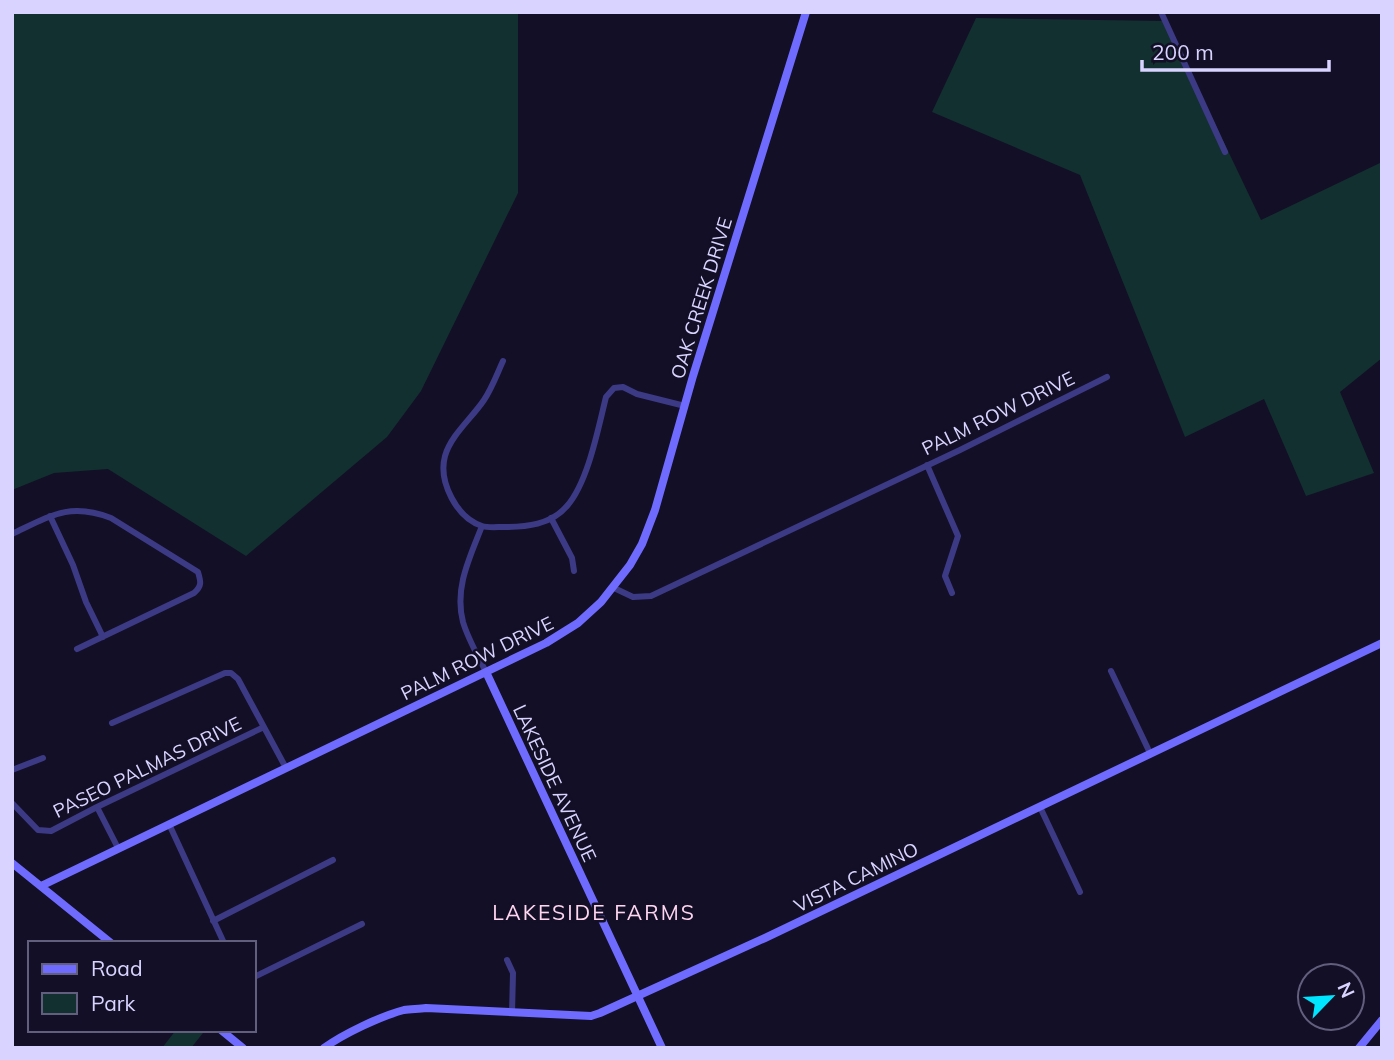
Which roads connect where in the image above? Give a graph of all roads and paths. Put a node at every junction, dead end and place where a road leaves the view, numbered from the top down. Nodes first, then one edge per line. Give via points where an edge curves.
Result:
1 (806, 12) edge
2 (1161, 12) edge
3 (1225, 152) dead end
4 (503, 361) dead end
5 (1107, 377) dead end
6 (685, 406) junction
7 (928, 465) junction
8 (50, 516) junction
9 (551, 518) junction
10 (482, 526) junction
11 (12, 534) edge
12 (574, 571) dead end
13 (614, 588) junction
14 (952, 593) dead end
15 (103, 637) junction
16 (1382, 643) edge
17 (77, 649) dead end
18 (1111, 671) dead end
19 (486, 672) junction
20 (112, 723) dead end
21 (264, 727) junction
22 (1150, 753) junction
23 (43, 758) dead end
24 (286, 768) junction
25 (12, 770) edge
26 (12, 803) edge
27 (97, 807) junction
28 (1040, 807) junction
29 (169, 824) junction
30 (118, 848) junction
31 (332, 860) dead end
32 (12, 863) edge
33 (41, 886) junction
34 (1080, 892) dead end
35 (213, 921) junction
36 (362, 924) dead end
37 (109, 941) edge
38 (223, 941) edge
39 (507, 960) dead end
40 (256, 975) edge
41 (638, 996) junction
42 (512, 1013) junction
43 (1380, 1025) edge
44 (223, 1032) edge
45 (243, 1048) edge
46 (324, 1048) edge
47 (662, 1048) edge
48 (1359, 1048) edge

1 - 6 street, OAK CREEK DRIVE
2 - 3 street
4 - 10 street via 486,397 445,456 451,496 458,508
5 - 7 street, PALM ROW DRIVE
6 - 9 street via 623,387 611,390 583,481 565,508
6 - 13 street, OAK CREEK DRIVE via 642,544
7 - 13 street, PALM ROW DRIVE via 651,596 633,597
7 - 14 street via 958,536 945,576
8 - 11 street
8 - 15 street
8 - 15 street via 72,510 111,518 198,572 201,583 194,593
9 - 10 street via 521,527
9 - 12 street
10 - 19 street, LAKESIDE AVENUE via 460,586 460,606
13 - 19 street, PALM ROW DRIVE via 566,631
15 - 17 street
16 - 22 street, VISTA CAMINO
18 - 22 street
19 - 24 street, PALM ROW DRIVE
19 - 41 street, LAKESIDE AVENUE
20 - 21 street via 228,672 238,678
21 - 24 street
21 - 27 street, PASEO PALMAS DRIVE
22 - 28 street, VISTA CAMINO
23 - 25 street
24 - 29 street, PALM ROW DRIVE
26 - 27 street, PASEO PALMAS DRIVE via 44,832
27 - 30 street
28 - 34 street
28 - 41 street, VISTA CAMINO
29 - 30 street, PALM ROW DRIVE
29 - 35 street
30 - 33 street, PALM ROW DRIVE
31 - 35 street
32 - 33 street
33 - 37 street
35 - 38 street
36 - 40 street
39 - 42 street via 513,972
41 - 42 street, VISTA CAMINO via 591,1016
41 - 47 street, LAKESIDE AVENUE
42 - 46 street, VISTA CAMINO via 403,1010
43 - 48 street
44 - 45 street

